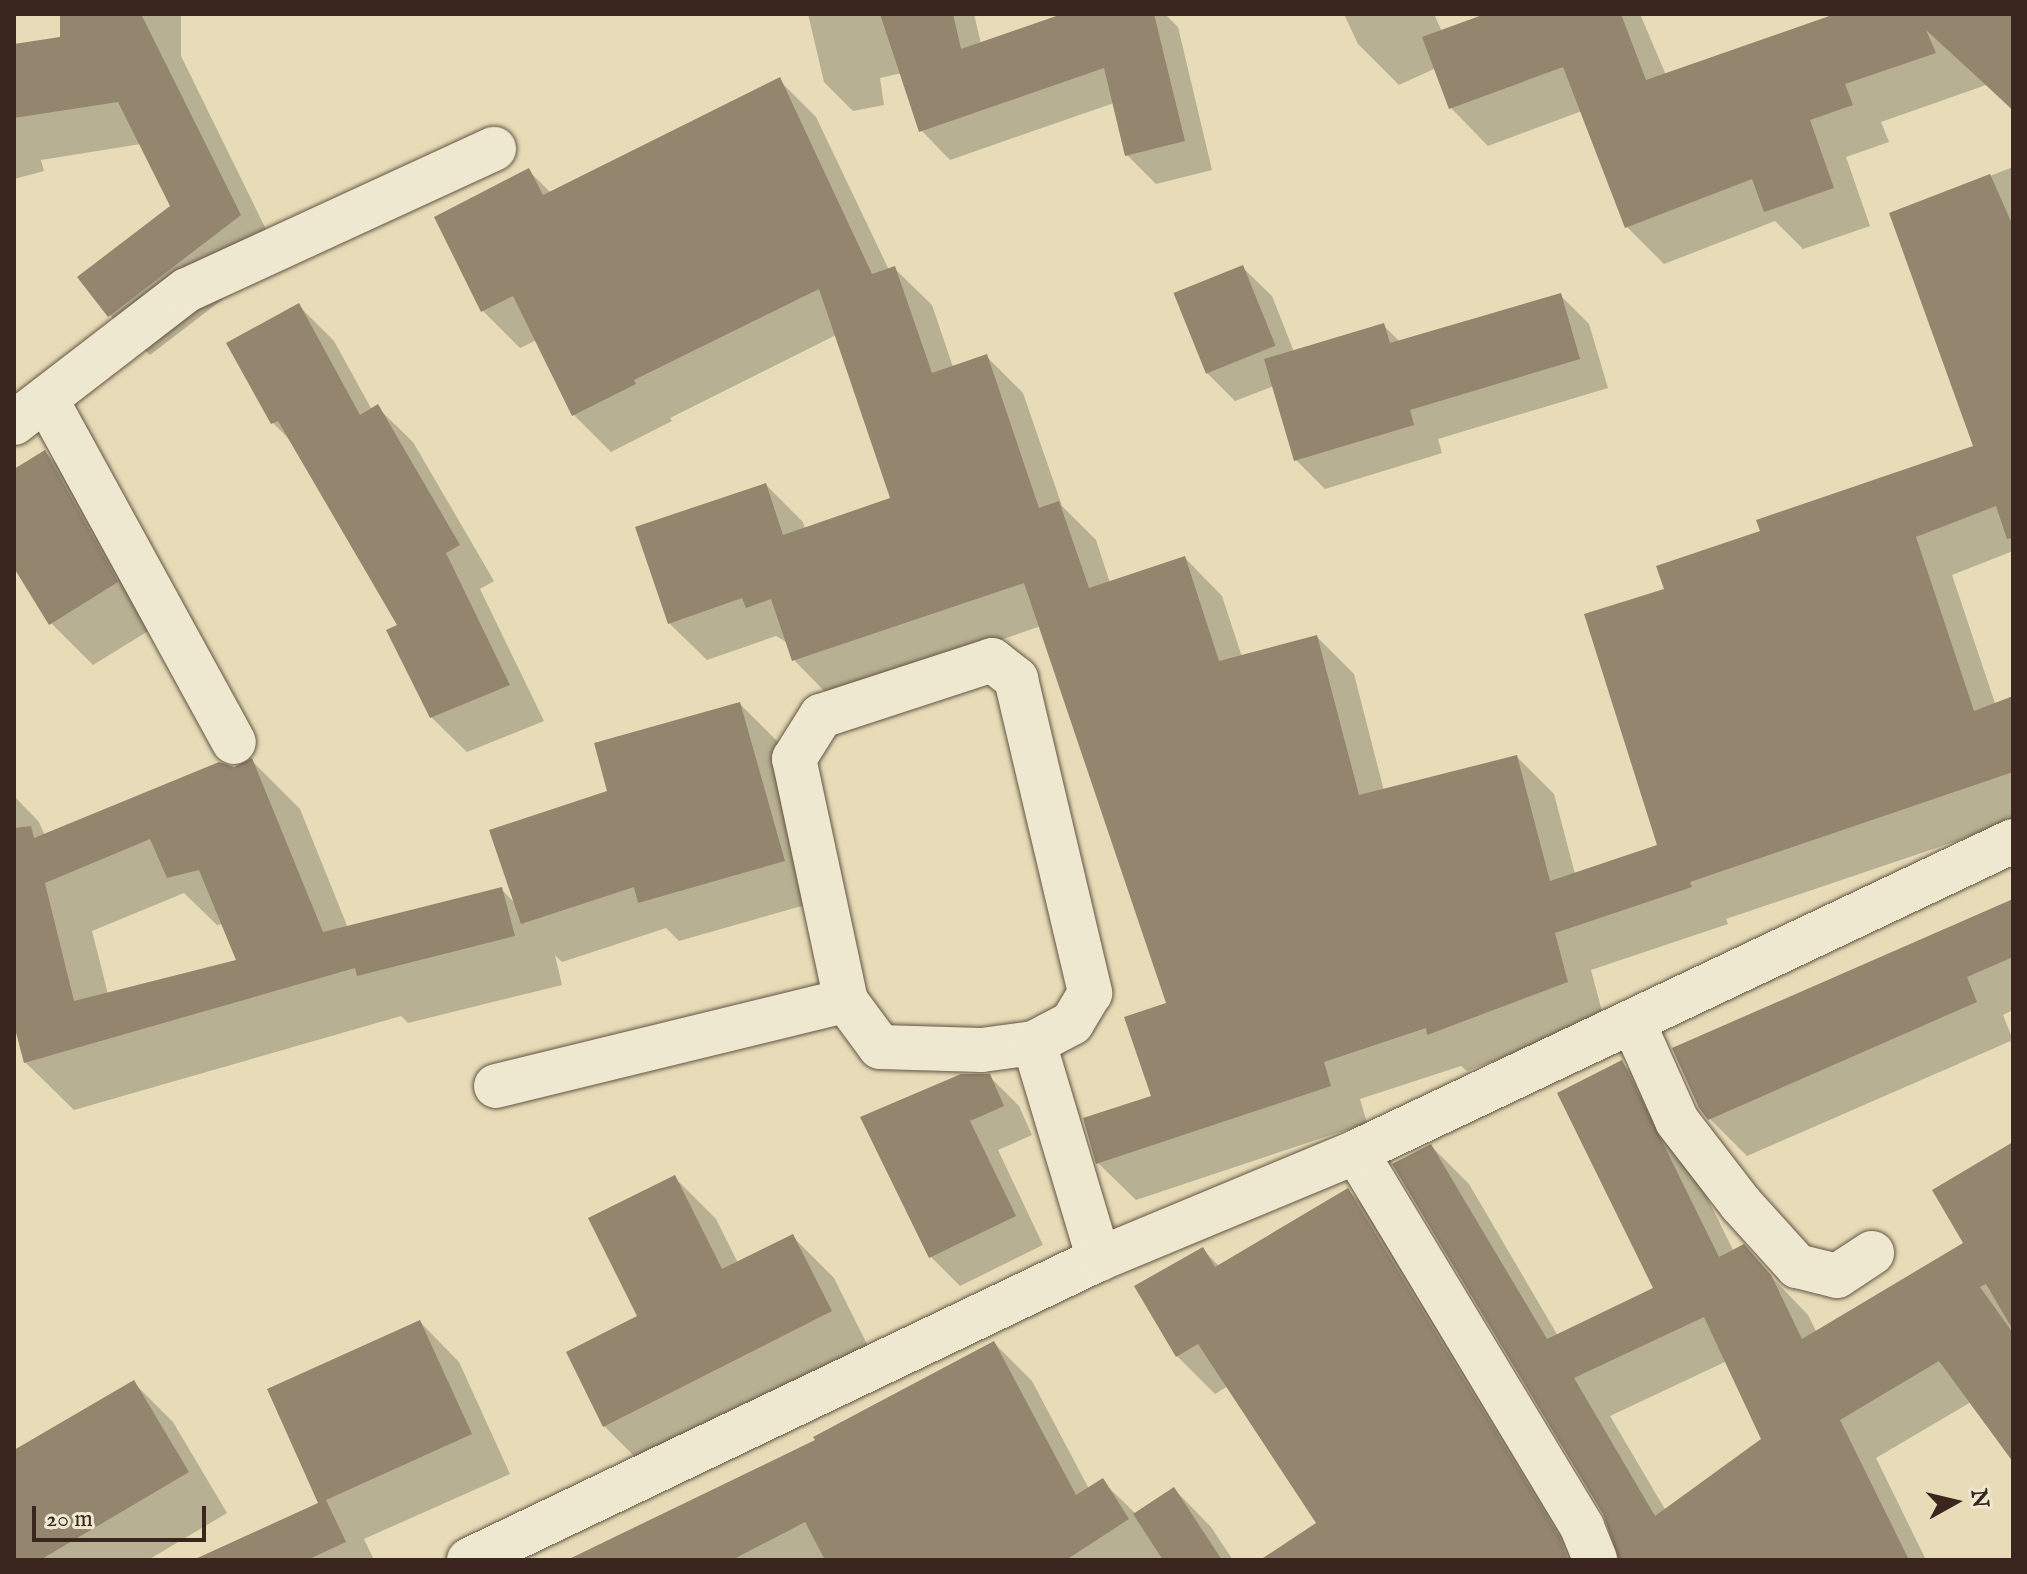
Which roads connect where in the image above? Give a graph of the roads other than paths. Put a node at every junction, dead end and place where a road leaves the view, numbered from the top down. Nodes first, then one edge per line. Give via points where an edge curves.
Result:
1 (494, 149) dead end
2 (30, 411) edge
3 (234, 742) dead end
4 (2013, 841) edge
5 (846, 1001) junction
6 (1633, 1022) junction
7 (1034, 1043) junction
8 (496, 1086) dead end
9 (1356, 1152) junction
10 (1872, 1253) dead end
11 (1099, 1259) junction
12 (469, 1560) edge
13 (1595, 1560) edge

1 - 2 street via 187,290
2 - 3 street
4 - 6 street
5 - 7 street via 880,1047 982,1050
5 - 7 street via 794,759 821,716 992,660 1016,679 1090,993 1072,1023
5 - 8 street
6 - 9 street
6 - 10 street via 1677,1121 1797,1266 1837,1276
7 - 11 street
9 - 11 street
9 - 13 street via 1582,1527
11 - 12 street

